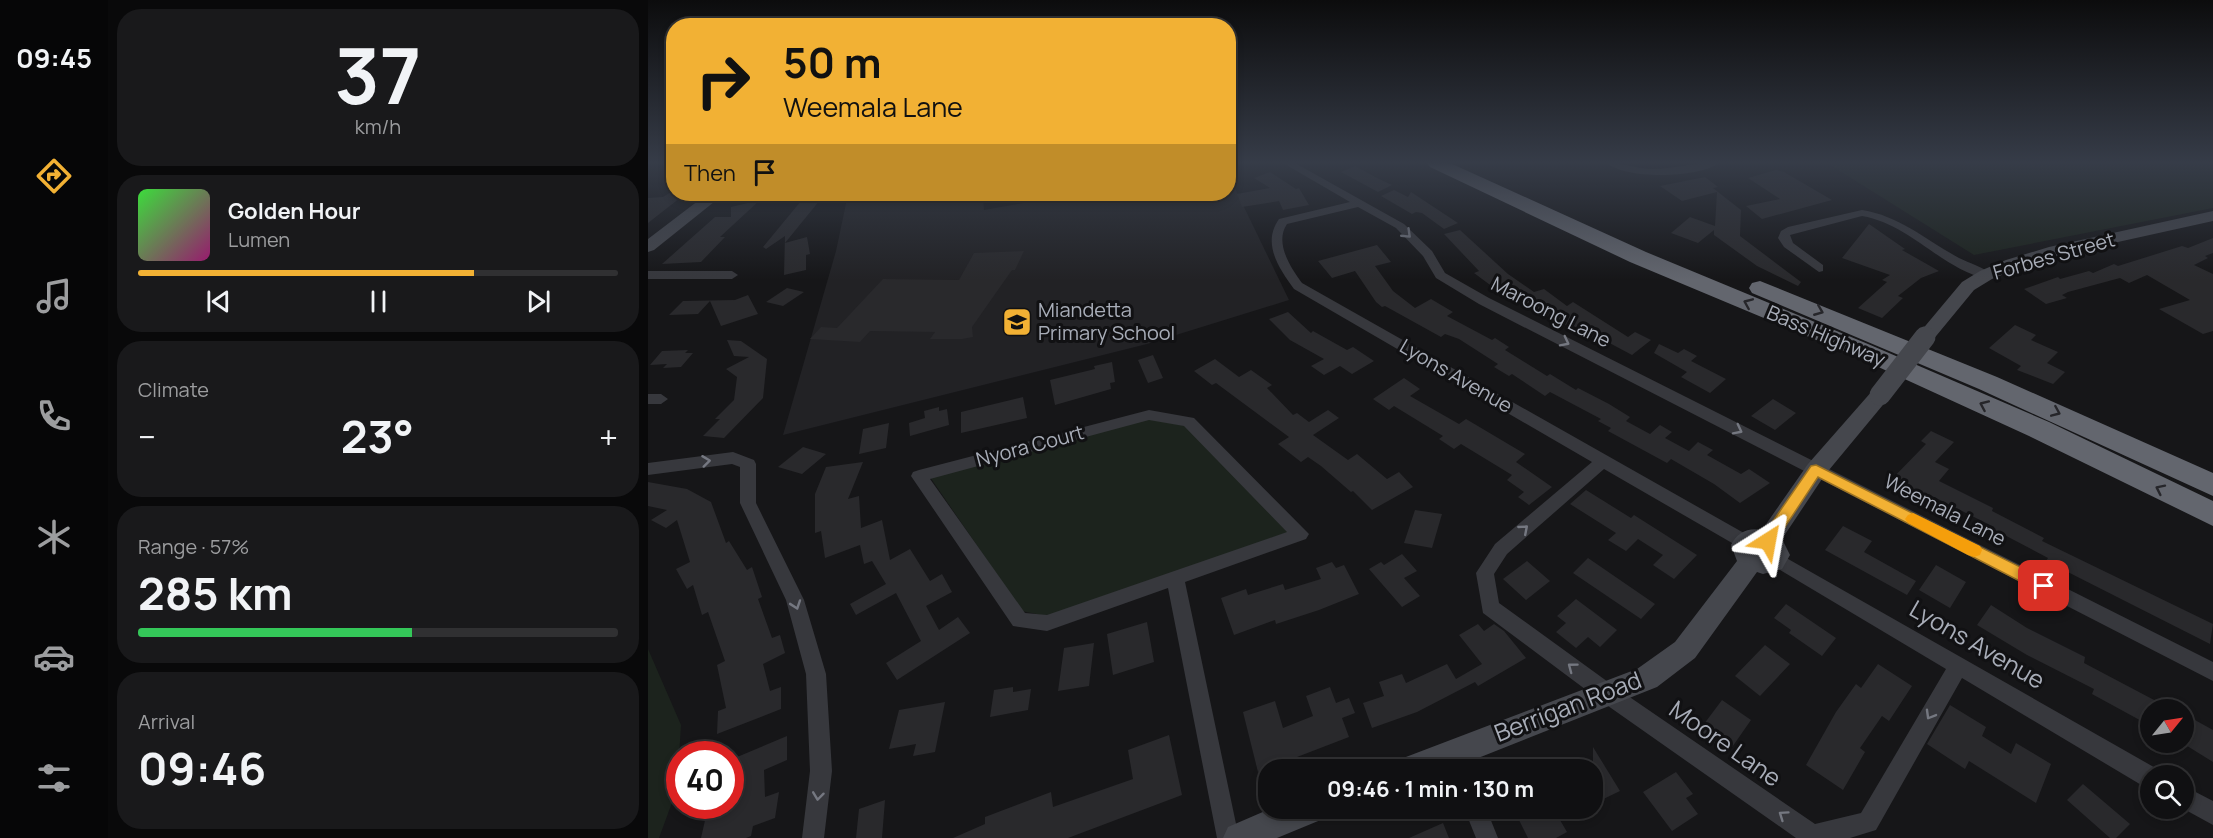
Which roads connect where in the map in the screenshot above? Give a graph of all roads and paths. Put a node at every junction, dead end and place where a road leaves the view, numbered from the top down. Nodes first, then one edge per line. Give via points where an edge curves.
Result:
1 (706, 202) edge
2 (1520, 202) edge
3 (1560, 202) edge
4 (1357, 203) joint
5 (2213, 216) edge
6 (648, 247) edge
7 (1819, 268) dead end
8 (648, 274) edge
9 (732, 275) dead end
10 (1986, 275) junction
11 (1604, 460) junction
12 (648, 469) edge
13 (1816, 470) junction
14 (2213, 485) edge
15 (2213, 514) edge
16 (1760, 550) junction
17 (1175, 578) junction
18 (1959, 665) junction
19 (2213, 672) edge
20 (1608, 694) junction
21 (1460, 759) edge
22 (2140, 771) edge
23 (2194, 803) edge
24 (2213, 814) edge
25 (1285, 819) edge
26 (1479, 819) edge
27 (813, 838) edge
28 (1228, 838) edge
29 (1239, 838) edge
30 (1487, 838) edge

1 - 6 street
15 -> 2 highway, Bass Highway via 2038,429
3 -> 14 highway, Bass Highway via 1654,246 1872,332
4 - 11 street, Lyons Avenue via 1283,221 1277,227 1274,236 1288,274 1299,286
4 -> 13 street, Maroong Lane via 1400,226 1428,254 1440,275 1484,301
5 - 10 street, Forbes Street via 2055,251
7 - 10 street via 1788,245 1785,233 1862,213 1892,221 1952,259
8 - 9 street
10 - 13 street, Forbes Street, bridge via 1968,286
11 - 16 street, Lyons Avenue
20 -> 11 street, Moore Lane via 1490,607 1485,573 1501,549
12 -> 27 street via 733,458 748,464 747,504 795,600 816,674 822,771
13 - 16 street, Forbes Street
13 - 19 street, Weemala Lane
16 - 18 street, Lyons Avenue
16 - 20 street, Berrigan Road via 1685,650 1647,678
17 - 17 street, Nyora Court via 1047,623 1020,620 919,476 1149,415 1189,422 1300,534
17 - 28 street
18 -> 20 street, Moore Lane via 1868,822 1813,836
18 - 22 street, Lyons Avenue
20 - 21 street, Berrigan Road
23 - 24 street
25 - 29 street
26 - 30 street

